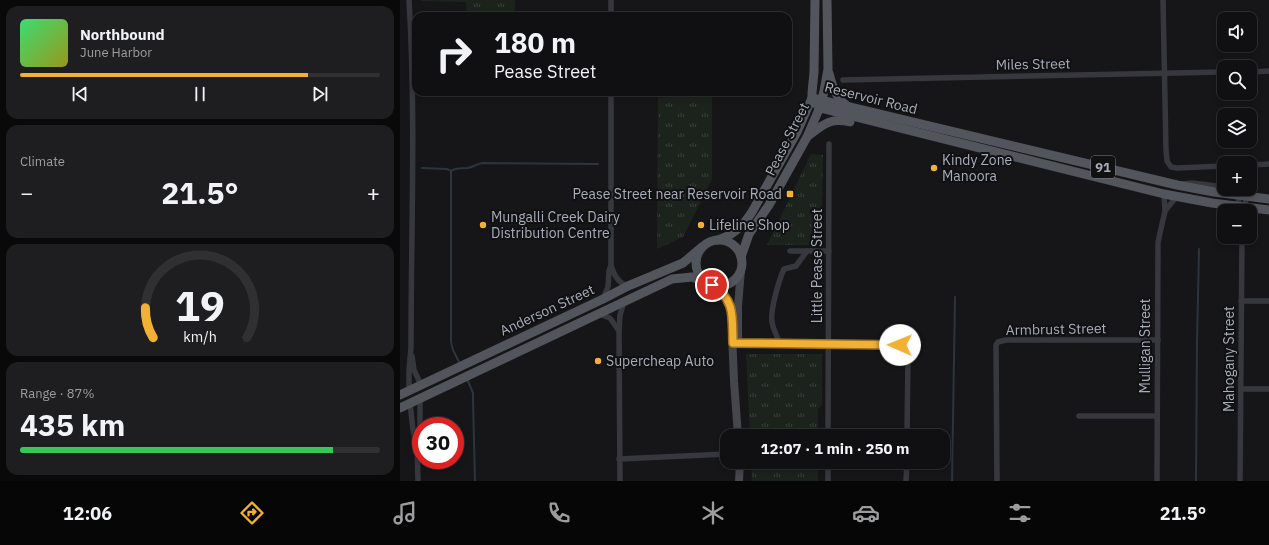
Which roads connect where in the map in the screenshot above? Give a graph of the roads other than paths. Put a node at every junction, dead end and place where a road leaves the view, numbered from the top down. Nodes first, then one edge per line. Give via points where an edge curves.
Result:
1 (409, 0) edge
2 (611, 0) edge
3 (815, 0) edge
4 (827, 0) edge
5 (1163, 0) edge
6 (611, 12) edge
7 (828, 69) junction
8 (1269, 71) edge
9 (1217, 72) edge
10 (1257, 72) edge
11 (1164, 73) junction
12 (843, 80) dead end
13 (611, 96) edge
14 (812, 98) junction
15 (821, 104) junction
16 (851, 107) junction
17 (903, 129) junction
18 (807, 137) junction
19 (829, 144) dead end
20 (1269, 164) edge
21 (1257, 165) edge
22 (1217, 168) edge
23 (1177, 185) junction
24 (1217, 186) edge
25 (1217, 192) edge
26 (1164, 194) junction
27 (1177, 196) junction
28 (1257, 196) edge
29 (1269, 199) edge
30 (1217, 204) edge
31 (1257, 210) edge
32 (1269, 210) edge
33 (1165, 212) junction
34 (718, 240) junction
35 (1242, 244) edge
36 (702, 247) junction
37 (790, 251) dead end
38 (807, 251) junction
39 (829, 251) junction
40 (741, 257) junction
41 (611, 265) junction
42 (741, 270) junction
43 (708, 284) junction
44 (628, 286) junction
45 (603, 299) junction
46 (1241, 301) junction
47 (1269, 301) edge
48 (624, 302) junction
49 (598, 314) junction
50 (619, 331) junction
51 (1158, 340) junction
52 (735, 343) junction
53 (779, 344) junction
54 (829, 344) junction
55 (411, 348) junction
56 (421, 385) junction
57 (1241, 389) junction
58 (1269, 389) edge
59 (404, 393) edge
60 (420, 398) junction
61 (410, 403) junction
62 (400, 408) edge
63 (1079, 416) dead end
64 (1157, 416) junction
65 (420, 417) edge
66 (412, 421) edge
67 (738, 429) edge
68 (828, 429) edge
69 (907, 429) edge
70 (720, 454) edge
71 (619, 459) junction
72 (418, 469) edge
73 (740, 469) edge
74 (741, 469) edge
75 (828, 469) edge
76 (907, 469) edge
77 (418, 481) edge
78 (620, 481) edge
79 (739, 481) edge
80 (744, 481) edge
81 (828, 481) edge
82 (906, 481) edge
83 (997, 481) edge
84 (1157, 481) edge
85 (1240, 481) edge

1 - 55 street via 412,150
2 - 6 street
3 - 14 main road, Pease Street
4 - 7 main road, Pease Street / 91
5 - 11 street
7 - 15 main road, Pease Street
7 - 16 main road, 91 via 836,94 843,103
8 - 10 street
9 - 11 street, Miles Street
11 - 12 street, Miles Street
11 - 22 street via 1166,159 1169,165 1173,168
13 - 41 street
14 - 15 main road, Reservoir Road
14 - 34 main road, Pease Street via 797,132 749,216 732,234
15 - 16 main road, Reservoir Road
15 - 17 main road, Reservoir Road / 91
15 - 18 main road, Pease Street
16 - 23 main road, Reservoir Road / 91
17 - 18 main road via 883,130 838,120 826,123
17 - 26 main road, Reservoir Road / 91
18 - 40 main road, Pease Street via 769,205 749,234
19 - 39 street, Little Pease Street
20 - 21 street
23 - 24 street via 1190,183
23 - 25 main road, Reservoir Road / 91
26 - 27 main road, Reservoir Road / 91
26 - 33 street, Mulligan Street
27 - 30 main road, Reservoir Road / 91
27 - 33 street, Mulligan Street
28 - 29 main road, Reservoir Road / 91
31 - 32 main road, Reservoir Road / 91
33 - 51 street, Mulligan Street via 1158,242
34 - 36 main road
34 - 40 main road via 732,245
35 - 46 street, Mahogany Street
36 - 43 main road via 697,254 696,265 698,274
36 - 44 main road, Anderson Street via 683,263
37 - 38 street
38 - 39 street
38 - 53 street via 796,266 784,269 778,285 772,320
39 - 54 street, Little Pease Street
40 - 42 main road
41 - 44 street via 616,277
41 - 45 street via 608,287
42 - 43 main road via 729,284
42 - 52 street
43 - 48 main road, Anderson Street via 694,277 676,278
43 - 52 street via 722,293 730,305
44 - 45 main road, Anderson Street
45 - 56 main road, Anderson Street
46 - 47 street
46 - 57 street, Mahogany Street
48 - 49 main road, Anderson Street
48 - 50 street
49 - 50 street via 610,318
49 - 60 main road, Anderson Street
50 - 71 street
51 - 64 street, Mulligan Street
51 - 83 street, Armbrust Street via 998,342
52 - 53 street
52 - 67 street via 734,381
53 - 54 street
54 - 68 street, Little Pease Street
54 - 69 street via 906,347
55 - 56 street via 414,368
55 - 59 street
56 - 59 main road, Anderson Street
56 - 60 main road
57 - 58 street
57 - 85 street, Mahogany Street
59 - 61 main road
60 - 61 main road, Anderson Street
60 - 65 street
61 - 62 main road, Anderson Street
61 - 66 street
63 - 64 street
64 - 84 street, Mulligan Street
70 - 71 street
71 - 78 street
72 - 77 street
73 - 79 street
74 - 80 street
75 - 81 street
76 - 82 street

